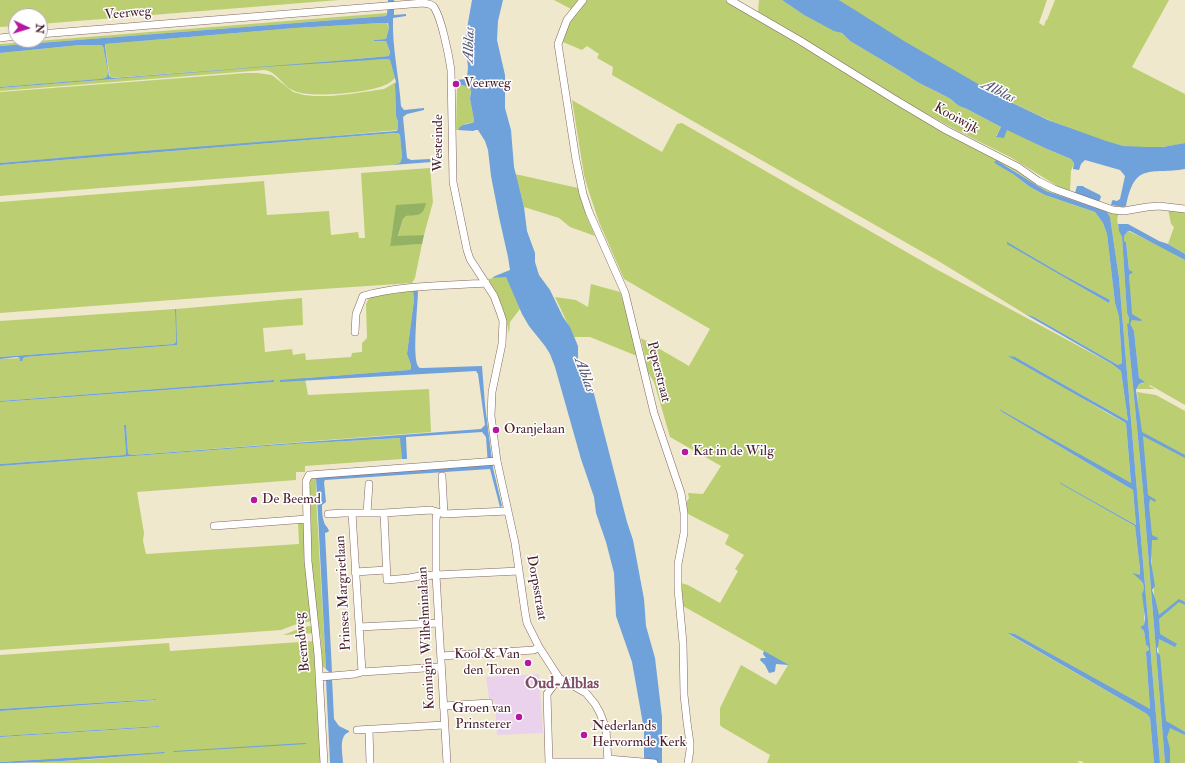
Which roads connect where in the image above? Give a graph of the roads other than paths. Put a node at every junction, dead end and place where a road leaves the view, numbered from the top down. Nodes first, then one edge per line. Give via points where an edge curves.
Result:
1 (583, 0) edge
2 (730, 0) edge
3 (435, 3) edge
4 (48, 33) edge
5 (1185, 209) edge
6 (486, 283) junction
7 (355, 332) dead end
8 (497, 461) junction
9 (442, 476) dead end
10 (370, 484) dead end
11 (508, 511) junction
12 (352, 513) junction
13 (367, 513) junction
14 (384, 513) junction
15 (441, 513) junction
16 (328, 514) dead end
17 (307, 519) junction
18 (214, 526) dead end
19 (386, 570) junction
20 (519, 571) junction
21 (355, 572) junction
22 (436, 575) junction
23 (439, 623) junction
24 (359, 627) junction
25 (539, 647) junction
26 (441, 656) junction
27 (440, 667) junction
28 (362, 672) junction
29 (320, 677) junction
30 (559, 678) junction
31 (489, 703) dead end
32 (443, 706) junction
33 (444, 725) junction
34 (357, 730) dead end
35 (369, 730) junction
36 (608, 761) edge
37 (324, 763) edge
38 (370, 763) edge
39 (447, 763) edge
40 (549, 763) edge
41 (654, 763) edge
42 (688, 763) edge

1 - 42 street, Peperstraat via 567,20 558,44 583,194 625,293 654,413 681,493 684,533 678,564 678,589 684,695 690,743
2 - 5 street, Kooiwijk via 946,130 1018,167 1054,189 1113,210 1160,206
3 - 4 street, Veerweg
3 - 6 street, Westeinde via 452,70 453,182 467,250
6 - 7 street via 402,289 363,296 356,314
6 - 8 street, Westeinde via 503,321 502,344 491,407
8 - 11 street, Dorpsstraat
8 - 17 street, Beemdweg via 309,475 306,481
9 - 15 street, Koningin Wilhelminalaan
10 - 13 street
11 - 15 street
11 - 20 street, Dorpsstraat
12 - 13 street
12 - 16 street
12 - 21 street, Prinses Margrietlaan
13 - 14 street
14 - 15 street via 431,510
14 - 19 street
15 - 22 street, Koningin Wilhelminalaan via 436,520
17 - 18 street
17 - 29 street, Beemdweg via 308,561
19 - 21 street
19 - 22 street via 387,580
20 - 22 street
20 - 25 street, Dorpsstraat via 524,612
21 - 24 street, Prinses Margrietlaan
22 - 23 street, Koningin Wilhelminalaan
23 - 24 street
23 - 26 street, Koningin Wilhelminalaan
24 - 28 street, Prinses Margrietlaan
25 - 26 street via 534,650
25 - 30 street, Dorpsstraat
26 - 27 street, Koningin Wilhelminalaan
27 - 28 street
27 - 32 street, Koningin Wilhelminalaan
28 - 29 street
29 - 37 street, Beemdweg
30 - 36 street, Dorpsstraat via 586,693 595,704 606,729
30 - 40 street via 547,694
31 - 32 street
32 - 33 street, Koningin Wilhelminalaan
33 - 35 street
33 - 39 street, Koningin Wilhelminalaan
34 - 35 street
35 - 38 street
36 - 40 street
36 - 41 street

